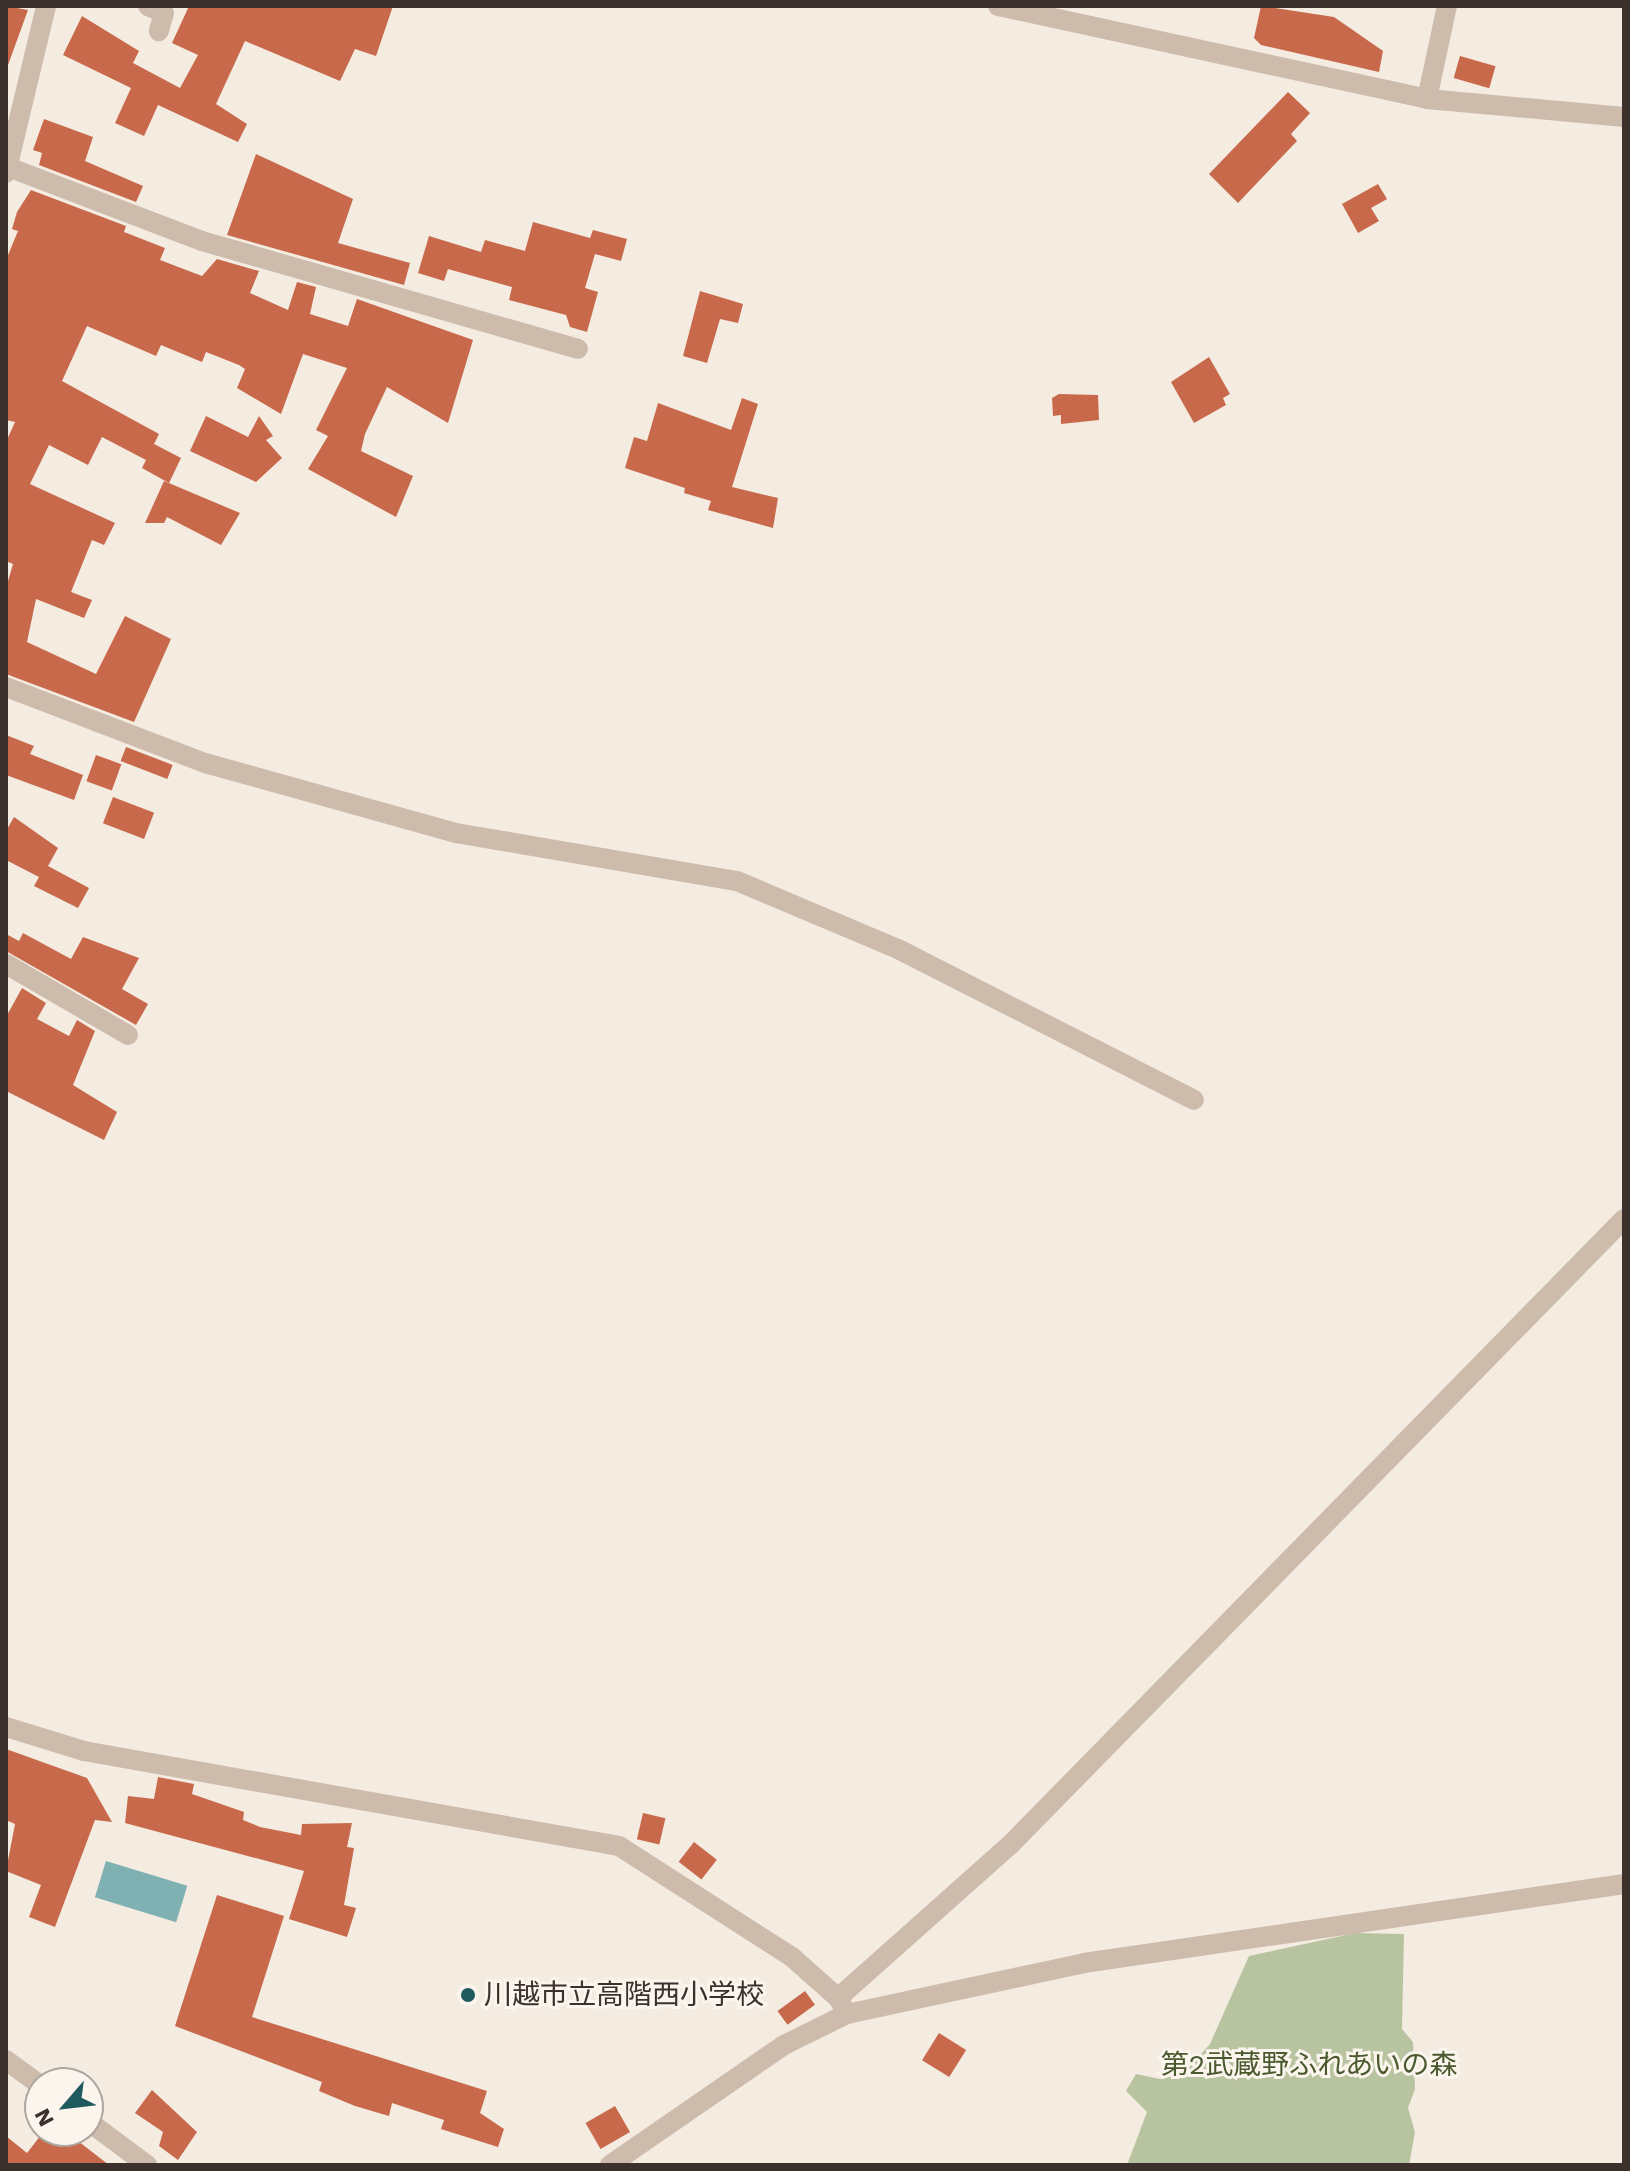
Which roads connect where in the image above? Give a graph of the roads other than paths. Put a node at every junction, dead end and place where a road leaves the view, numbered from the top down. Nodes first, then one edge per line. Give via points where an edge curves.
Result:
1 (46, 6) edge
2 (148, 6) edge
3 (998, 6) edge
4 (1447, 6) edge
5 (159, 31) dead end
6 (1427, 99) junction
7 (1624, 117) edge
8 (7, 170) edge
9 (578, 349) dead end
10 (6, 687) edge
11 (6, 964) edge
12 (128, 1035) dead end
13 (1194, 1100) dead end
14 (1624, 1219) edge
15 (6, 1727) edge
16 (1624, 1884) edge
17 (843, 2006) junction
18 (6, 2060) edge
19 (24, 2073) edge
20 (104, 2133) edge
21 (147, 2165) edge
22 (610, 2165) edge

1 - 8 street
2 - 5 street via 164,13
3 - 6 street
4 - 6 street
6 - 7 street
8 - 9 street via 202,241
10 - 13 street via 205,763 456,833 737,881 898,949
11 - 12 street
14 - 17 street via 1011,1844
15 - 17 street via 84,1751 619,1846 792,1957
16 - 17 street via 1084,1963
17 - 22 street
18 - 19 street
20 - 21 street

